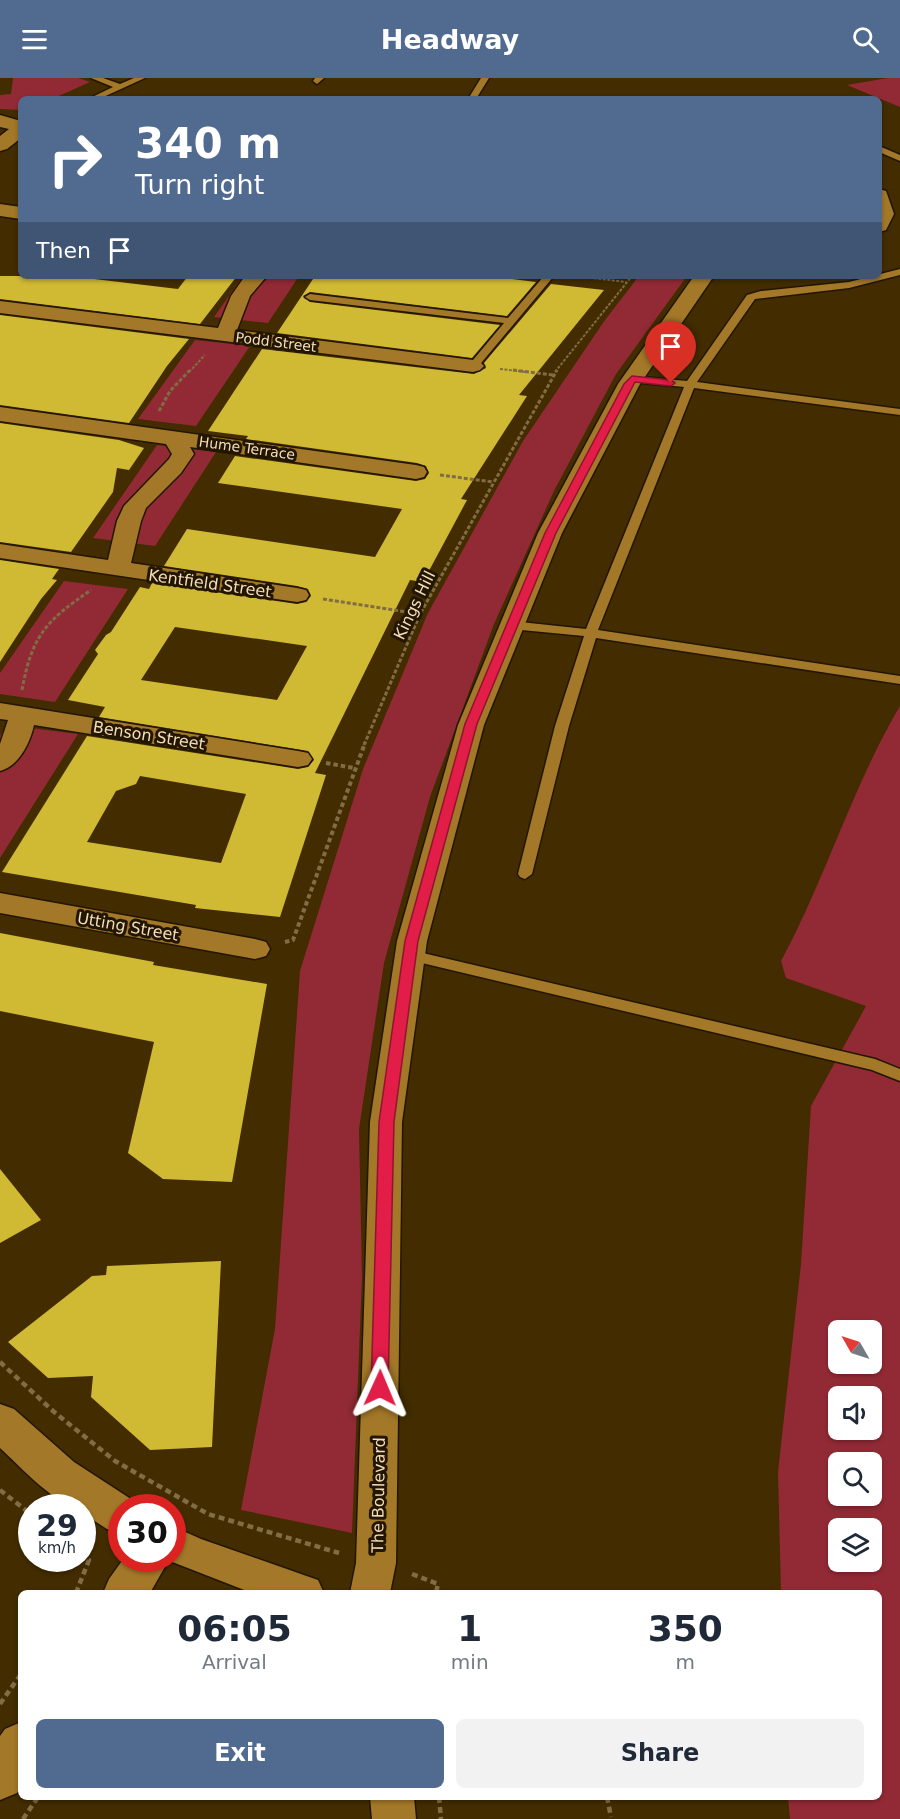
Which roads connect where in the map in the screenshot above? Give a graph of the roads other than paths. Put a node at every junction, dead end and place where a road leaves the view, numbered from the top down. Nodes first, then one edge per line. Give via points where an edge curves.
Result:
1 (95, 78) edge
2 (141, 78) edge
3 (485, 78) edge
4 (120, 87) junction
5 (99, 96) edge
6 (474, 96) edge
7 (0, 121) edge
8 (18, 127) edge
9 (18, 131) edge
10 (0, 145) edge
11 (882, 150) edge
12 (900, 158) edge
13 (882, 204) edge
14 (0, 210) edge
15 (18, 213) edge
16 (882, 220) edge
17 (900, 272) edge
18 (254, 279) edge
19 (546, 279) edge
20 (702, 279) edge
21 (881, 279) edge
22 (882, 279) edge
23 (310, 297) dead end
24 (0, 307) edge
25 (509, 321) junction
26 (224, 336) junction
27 (473, 366) joint
28 (632, 379) junction
29 (690, 384) junction
30 (900, 411) edge
31 (0, 414) edge
32 (174, 438) junction
33 (416, 472) road end
34 (0, 551) edge
35 (116, 569) junction
36 (297, 595) road end
37 (511, 625) junction
38 (591, 633) junction
39 (900, 680) edge
40 (11, 712) edge
41 (298, 759) dead end
42 (0, 762) edge
43 (525, 874) dead end
44 (0, 903) edge
45 (255, 949) road end
46 (410, 955) junction
47 (900, 1075) edge
48 (2, 1428) edge
49 (108, 1507) edge
50 (186, 1551) edge
51 (139, 1572) edge
52 (127, 1590) edge
53 (295, 1590) edge
54 (371, 1590) edge
55 (18, 1750) edge
56 (0, 1777) edge
57 (392, 1800) edge
58 (394, 1819) edge

1 - 4 lane
2 - 4 lane
3 - 6 lane
4 - 5 lane
7 - 8 street
9 - 10 street
11 - 12 lane
13 - 16 street
14 - 15 street
17 - 22 lane
18 - 26 street via 237,301
19 - 25 lane
20 - 28 street, The Boulevard
21 - 29 lane via 750,297
23 - 25 lane
24 - 26 street, Podd Street
25 - 27 lane
26 - 27 street, Podd Street
28 - 29 lane
28 - 37 street, The Boulevard via 550,533
29 - 30 lane
29 - 38 lane
31 - 32 street, Hume Terrace
32 - 33 street, Hume Terrace
32 - 35 street via 183,454 177,466 135,507
34 - 35 street, Kentfield Street
35 - 36 street, Kentfield Street
37 - 38 lane
37 - 46 street, The Boulevard via 471,724
38 - 39 lane
38 - 43 lane via 562,726
40 - 41 street, Benson Street
40 - 42 street via 21,730
44 - 45 street, Utting Street
46 - 47 lane via 875,1065
46 - 54 street, The Boulevard via 386,1122 376,1563
48 - 49 street via 59,1476
50 - 53 street
51 - 52 street
55 - 56 street
57 - 58 street

